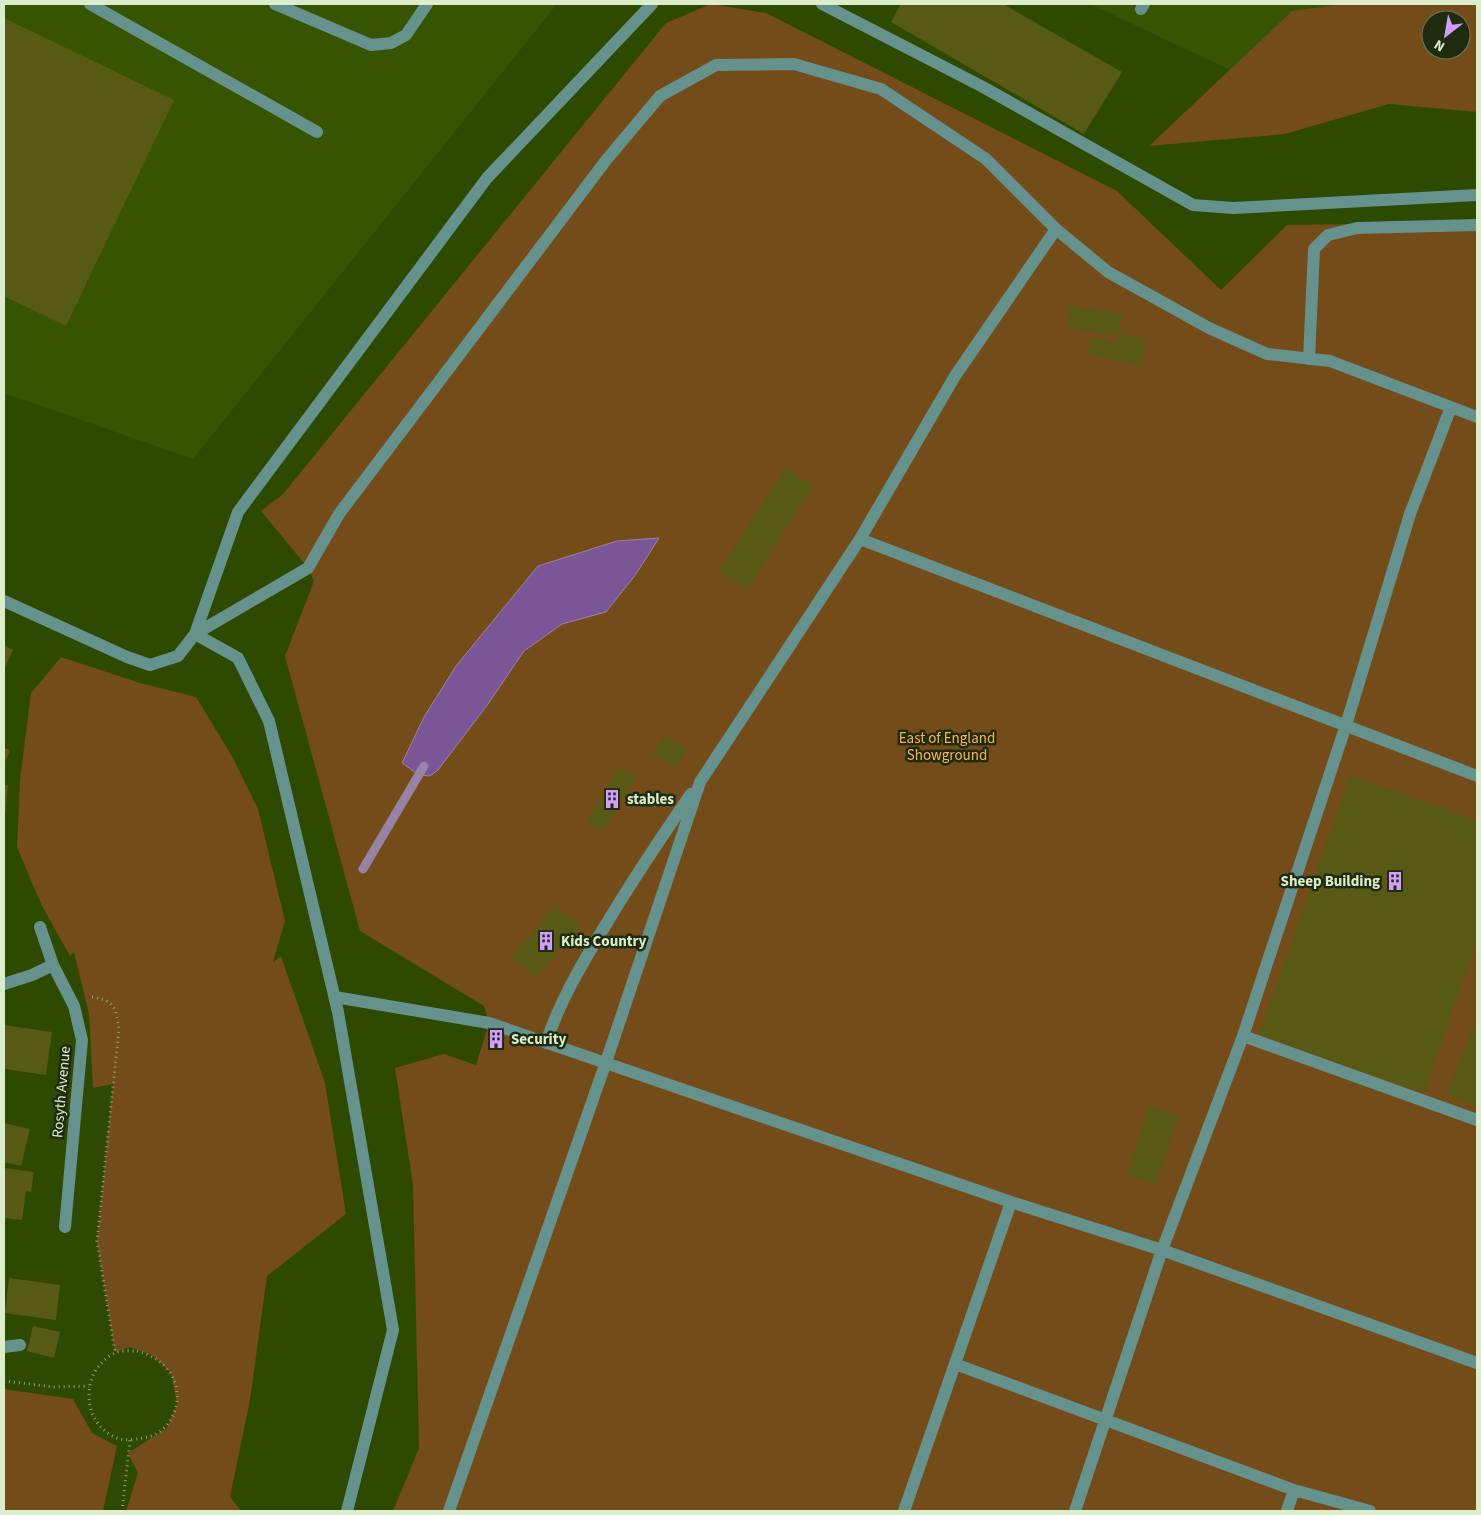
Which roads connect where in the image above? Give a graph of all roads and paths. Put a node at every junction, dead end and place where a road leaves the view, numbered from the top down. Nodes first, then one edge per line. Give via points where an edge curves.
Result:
1 (90, 4) edge
2 (275, 4) edge
3 (427, 4) edge
4 (652, 4) edge
5 (822, 4) edge
6 (317, 132) dead end
7 (1477, 195) edge
8 (1477, 225) edge
9 (1056, 229) junction
10 (1309, 359) junction
11 (1451, 407) junction
12 (1477, 417) edge
13 (860, 539) junction
14 (4, 601) edge
15 (195, 634) junction
16 (1346, 725) junction
17 (1477, 776) edge
18 (700, 782) junction
19 (40, 926) dead end
20 (53, 965) junction
21 (4, 984) edge
22 (335, 997) junction
23 (74, 1006) junction
24 (1243, 1036) junction
25 (546, 1043) junction
26 (606, 1062) junction
27 (1477, 1120) edge
28 (1011, 1202) junction
29 (65, 1228) dead end
30 (1162, 1250) junction
31 (20, 1345) dead end
32 (4, 1347) edge
33 (115, 1352) junction
34 (955, 1364) junction
35 (1477, 1364) edge
36 (4, 1381) edge
37 (88, 1386) junction
38 (1106, 1420) junction
39 (130, 1440) junction
40 (1294, 1490) junction
41 (122, 1511) edge
42 (347, 1511) edge
43 (450, 1511) edge
44 (904, 1511) edge
45 (1075, 1511) edge
46 (1287, 1511) edge
47 (1370, 1511) edge

1 - 6 street
2 - 3 street via 371,45 391,42 406,35
4 - 15 street via 487,178 238,512
5 - 7 street via 984,87 1193,205 1233,208
8 - 10 street via 1357,228 1328,235 1314,249
9 - 10 street via 1108,272 1209,328 1267,354
9 - 13 street via 955,376
9 - 15 street via 986,159 881,89 794,64 716,65 660,96 607,159 339,514 308,568
10 - 11 street via 1330,362
11 - 12 street
11 - 16 street via 1410,514
13 - 16 street
13 - 18 street
14 - 15 street via 127,658 150,665 178,656
15 - 22 street via 238,658 269,721
16 - 17 street
16 - 24 street
18 - 25 street via 637,872 584,960 557,1010
18 - 26 street
19 - 20 street, Rosyth Avenue
20 - 21 street
20 - 23 street, Rosyth Avenue
22 - 25 street via 489,1023
22 - 42 street via 393,1330
23 - 29 street, Rosyth Avenue via 82,1040
23 - 33 path via 90,996 105,999 116,1010 119,1030 97,1241
24 - 27 street
24 - 30 street
25 - 26 street
26 - 28 street
26 - 43 street
28 - 30 street
28 - 34 street
30 - 35 street
30 - 38 street
31 - 32 street
33 - 37 path via 93,1374
33 - 39 path via 137,1351 152,1355 173,1375 177,1390 172,1419 162,1430 149,1438
34 - 38 street
34 - 44 street
36 - 37 path via 54,1387
37 - 39 path via 91,1413 98,1424 115,1436
38 - 40 street
38 - 45 street
39 - 41 path
40 - 46 street
40 - 47 street

